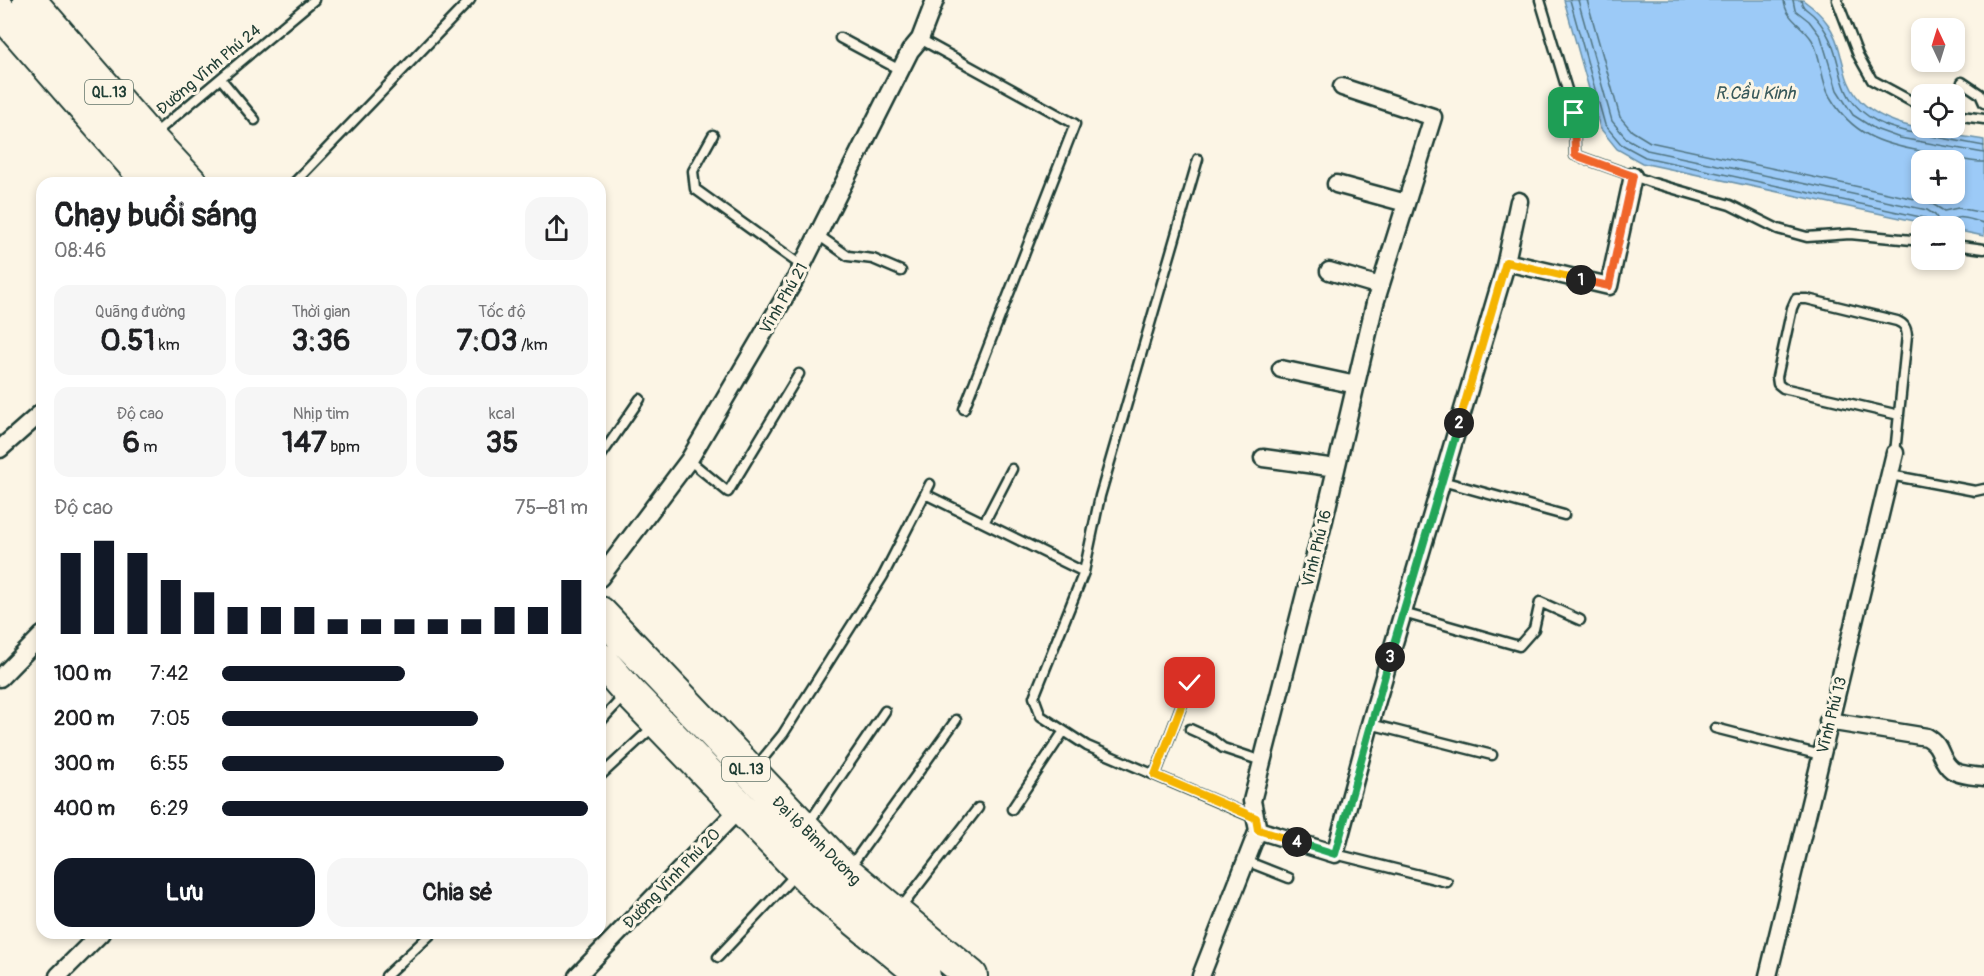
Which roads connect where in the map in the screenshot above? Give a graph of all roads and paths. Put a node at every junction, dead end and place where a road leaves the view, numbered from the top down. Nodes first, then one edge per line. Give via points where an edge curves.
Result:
1 (29, 0) edge
2 (314, 0) edge
3 (470, 0) edge
4 (935, 0) edge
5 (1540, 0) edge
6 (1837, 0) edge
7 (0, 11) edge
8 (840, 38) dead end
9 (920, 39) junction
10 (900, 70) junction
11 (221, 79) junction
12 (1962, 82) dead end
13 (1342, 87) dead end
14 (1911, 101) edge
15 (1984, 103) edge
16 (1965, 116) edge
17 (1984, 119) edge
18 (255, 120) dead end
19 (712, 135) dead end
20 (149, 138) junction
21 (1198, 159) dead end
22 (1633, 176) junction
23 (145, 177) edge
24 (185, 177) edge
25 (300, 177) edge
26 (1336, 184) dead end
27 (1519, 201) dead end
28 (1406, 203) junction
29 (818, 235) junction
30 (1911, 240) edge
31 (1965, 246) edge
32 (1984, 249) edge
33 (1506, 262) junction
34 (802, 266) junction
35 (901, 271) dead end
36 (1329, 271) dead end
37 (1380, 286) junction
38 (1281, 369) dead end
39 (799, 374) dead end
40 (1356, 384) junction
41 (640, 399) dead end
42 (964, 410) dead end
43 (1899, 415) junction
44 (36, 417) edge
45 (3, 442) edge
46 (606, 448) edge
47 (1894, 453) joint
48 (1263, 458) dead end
49 (689, 460) junction
50 (1336, 468) junction
51 (1012, 470) dead end
52 (1890, 475) junction
53 (1442, 481) junction
54 (930, 484) dead end
55 (1984, 489) edge
56 (925, 495) junction
57 (1564, 515) dead end
58 (984, 523) junction
59 (606, 570) edge
60 (1084, 572) junction
61 (1403, 614) junction
62 (606, 619) edge
63 (1580, 620) dead end
64 (36, 641) edge
65 (606, 666) edge
66 (0, 678) edge
67 (1190, 683) dead end
68 (628, 691) junction
69 (885, 711) dead end
70 (606, 715) edge
71 (956, 720) dead end
72 (1828, 721) junction
73 (659, 722) junction
74 (1370, 724) junction
75 (1715, 728) dead end
76 (1190, 729) dead end
77 (1064, 731) junction
78 (1492, 755) dead end
79 (1821, 755) junction
80 (1262, 761) junction
81 (606, 771) edge
82 (751, 774) junction
83 (1155, 775) junction
84 (1984, 777) edge
85 (741, 807) junction
86 (978, 808) dead end
87 (1012, 809) dead end
88 (1257, 824) junction
89 (805, 829) junction
90 (1335, 854) junction
91 (1246, 861) junction
92 (801, 868) junction
93 (846, 872) junction
94 (1289, 878) dead end
95 (1447, 882) dead end
96 (896, 914) junction
97 (95, 939) edge
98 (426, 939) edge
99 (718, 957) dead end
100 (60, 976) edge
101 (386, 976) edge
102 (577, 976) edge
103 (924, 976) edge
104 (971, 976) edge
105 (1201, 976) edge
106 (1768, 976) edge

1 - 20 highway, QL.13
2 - 11 lane, Đường Vĩnh Phú 24
3 - 25 lane
4 - 9 street, Vĩnh Phú 21
5 - 22 lane via 1574,113 1575,155
6 - 14 lane via 1872,80
7 - 23 highway, QL.13
8 - 10 lane
9 - 10 street, Vĩnh Phú 21
9 - 42 lane via 1075,124
10 - 29 street, Vĩnh Phú 21
11 - 18 lane
11 - 20 lane, Đường Vĩnh Phú 24
12 - 15 lane via 1980,94
13 - 28 street, Vĩnh Phú 16 via 1433,117
16 - 17 lane
19 - 34 lane via 693,171 695,189
20 - 24 highway, QL.13
21 - 60 lane via 1100,496
22 - 30 lane via 1730,205 1778,229 1807,237 1850,234
22 - 33 street via 1609,286
26 - 28 street
27 - 33 street
28 - 37 street, Vĩnh Phú 16
29 - 34 street, Vĩnh Phú 21
29 - 35 lane via 848,256 873,259
31 - 32 lane
33 - 53 street
34 - 49 street, Vĩnh Phú 21
36 - 37 street
37 - 40 street, Vĩnh Phú 16
38 - 40 street
39 - 49 lane via 728,492
40 - 50 street, Vĩnh Phú 16
41 - 46 lane
43 - 43 lane via 1778,384 1796,299 1906,328
43 - 47 lane
44 - 45 street
47 - 52 street, Vĩnh Phú 13
48 - 50 street
49 - 59 street, Vĩnh Phú 21
50 - 80 street, Vĩnh Phú 16
51 - 58 lane
52 - 55 lane via 1975,491
52 - 72 street, Vĩnh Phú 13
53 - 57 lane
53 - 61 street
54 - 56 lane
56 - 58 lane
56 - 82 lane via 883,576 783,734
58 - 60 lane
60 - 77 lane via 1034,698 1041,716
61 - 63 lane via 1519,646 1533,629 1540,602
61 - 74 street
62 - 82 highway, Đại lộ Bình Dương / QL.13
64 - 66 street
65 - 68 highway, Đại lộ Bình Dương / QL.13
67 - 83 lane
68 - 70 lane
68 - 73 highway, Đại lộ Bình Dương / QL.13
69 - 89 lane
71 - 93 lane
72 - 79 street, Vĩnh Phú 13
72 - 84 street via 1927,737 1937,743 1944,762 1953,771
73 - 81 lane
73 - 85 highway, Đại lộ Bình Dương / QL.13
74 - 78 lane
74 - 90 street
75 - 79 lane
76 - 80 lane via 1223,748
77 - 83 lane via 1087,746
77 - 87 lane
79 - 106 street, Vĩnh Phú 13
80 - 88 street, Vĩnh Phú 16 via 1252,801
82 - 89 highway, Đại lộ Bình Dương / QL.13
83 - 88 lane
85 - 92 highway, Đại lộ Bình Dương / QL.13
85 - 102 street, Đường Vĩnh Phú 20
86 - 96 lane
88 - 90 street
88 - 91 street, Vĩnh Phú 16
89 - 93 highway, Đại lộ Bình Dương / QL.13
90 - 95 lane
91 - 94 lane
91 - 105 street, Vĩnh Phú 16
92 - 99 lane
92 - 103 highway, Đại lộ Bình Dương / QL.13 via 823,892
93 - 96 highway, Đại lộ Bình Dương / QL.13
96 - 104 highway, Đại lộ Bình Dương / QL.13
97 - 100 street
98 - 101 lane

